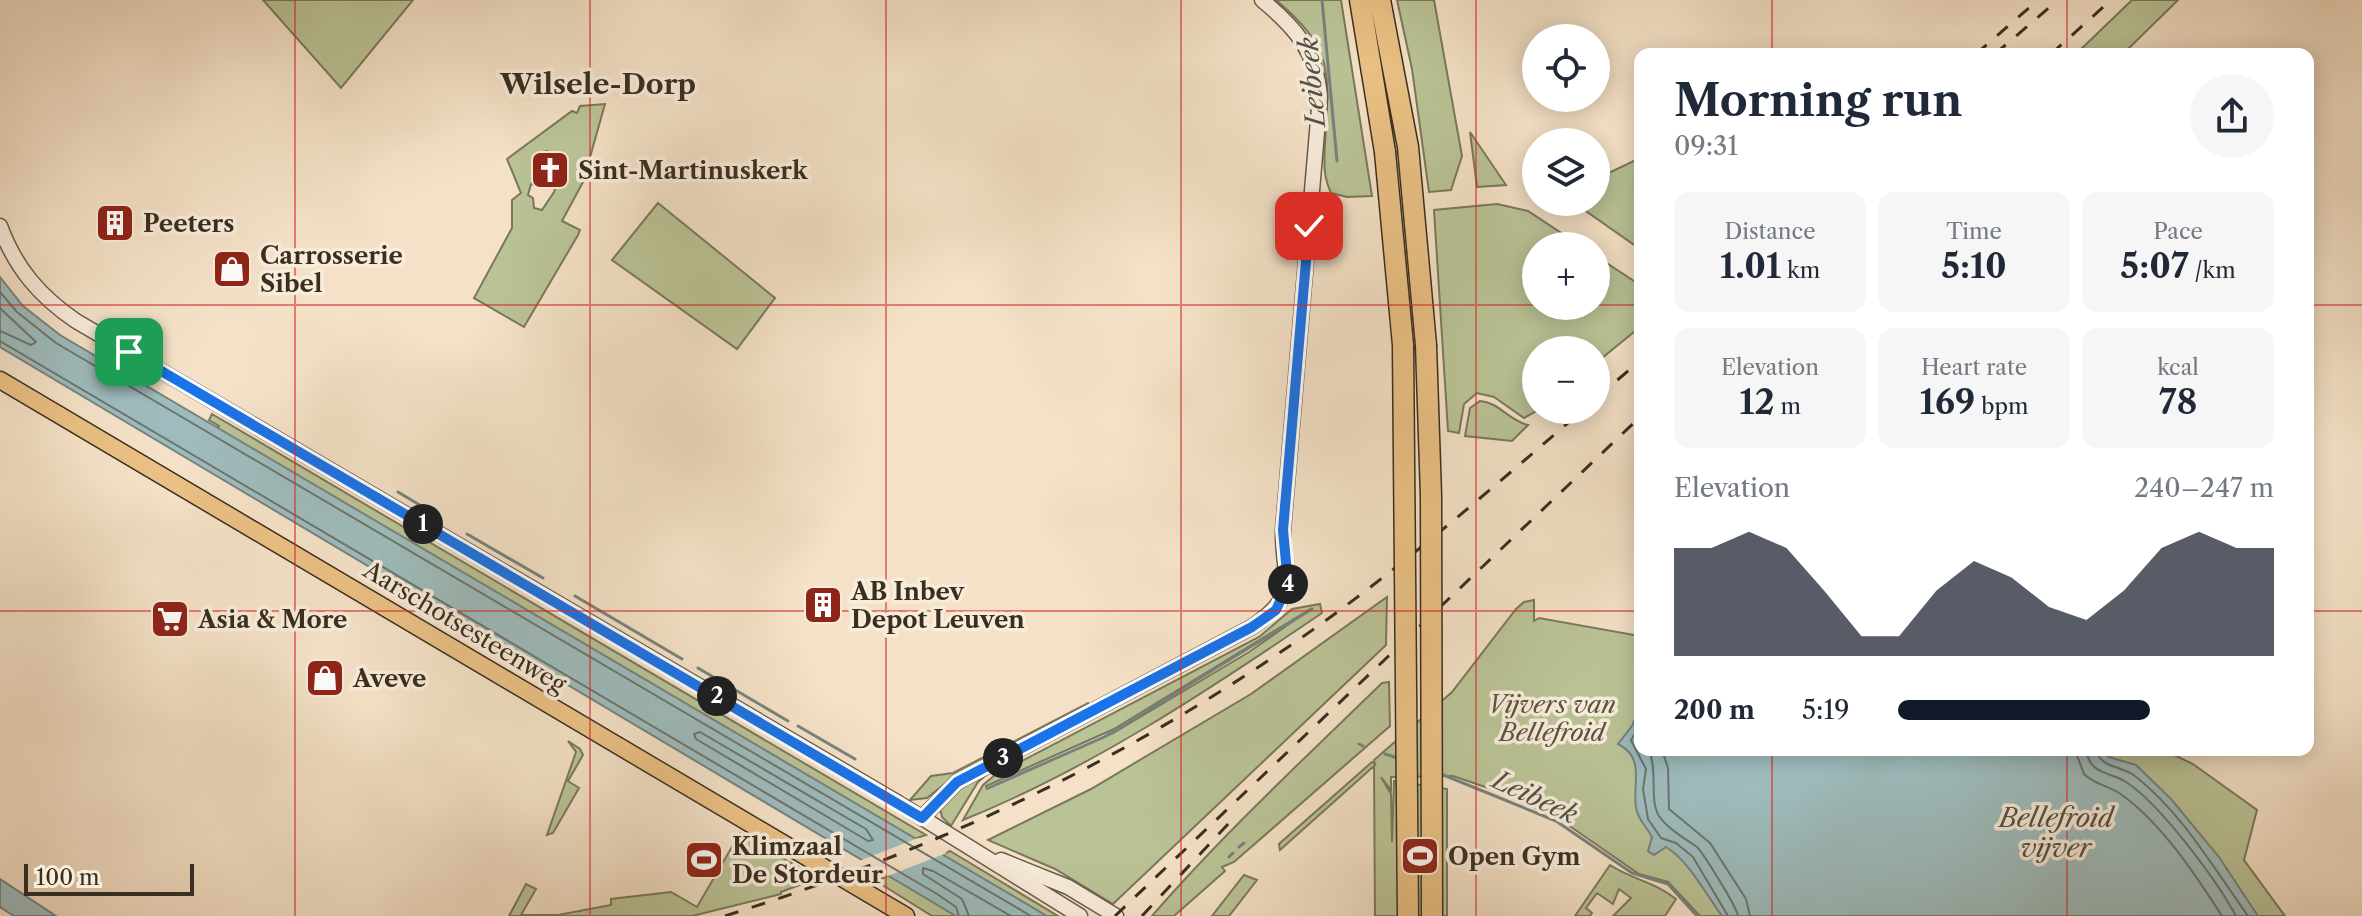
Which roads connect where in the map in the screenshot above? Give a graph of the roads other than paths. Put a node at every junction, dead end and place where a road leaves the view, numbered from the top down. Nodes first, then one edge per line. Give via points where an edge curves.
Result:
1 (1262, 0) edge
2 (1360, 0) edge
3 (1380, 0) edge
4 (0, 226) edge
5 (0, 380) edge
6 (922, 818) junction
7 (978, 851) junction
8 (906, 916) edge
9 (1080, 916) edge
10 (1116, 916) edge
11 (1408, 916) edge
12 (1432, 916) edge

1 - 6 street via 1307,43 1318,71 1320,97 1283,530 1288,584 1281,603 1252,627 957,782
2 - 11 highway, bridge via 1385,152 1403,345
3 - 12 highway, bridge via 1408,147 1424,304
4 - 6 street via 23,272 76,321
5 - 8 main road, Aarschotsesteenweg
6 - 7 street
7 - 9 street
7 - 10 street via 1068,887

